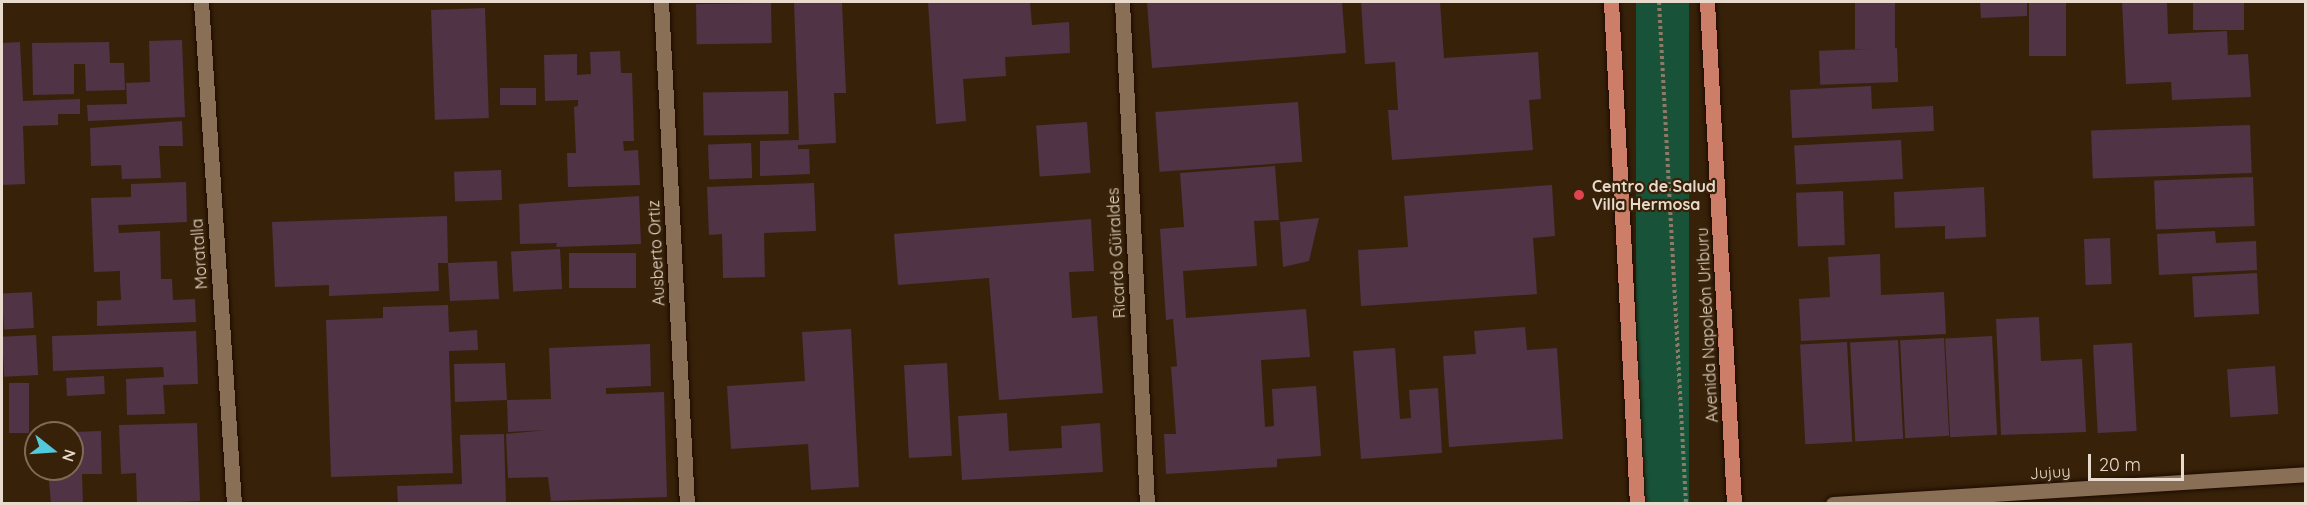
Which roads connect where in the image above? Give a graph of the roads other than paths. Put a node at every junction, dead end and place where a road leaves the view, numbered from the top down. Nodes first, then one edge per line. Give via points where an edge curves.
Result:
1 (201, 2) edge
2 (661, 2) edge
3 (1122, 2) edge
4 (1611, 2) edge
5 (1707, 2) edge
6 (2306, 474) edge
7 (234, 504) edge
8 (687, 504) edge
9 (1147, 504) edge
10 (1637, 504) edge
11 (1734, 504) edge
12 (1833, 504) edge

1 - 7 street, Moratalla
2 - 8 street, Ausberto Ortiz
3 - 9 street, Ricardo Güiraldes
4 - 10 main road
5 - 11 main road, Avenida Napoleón Uriburu
6 - 12 street, Jujuy

